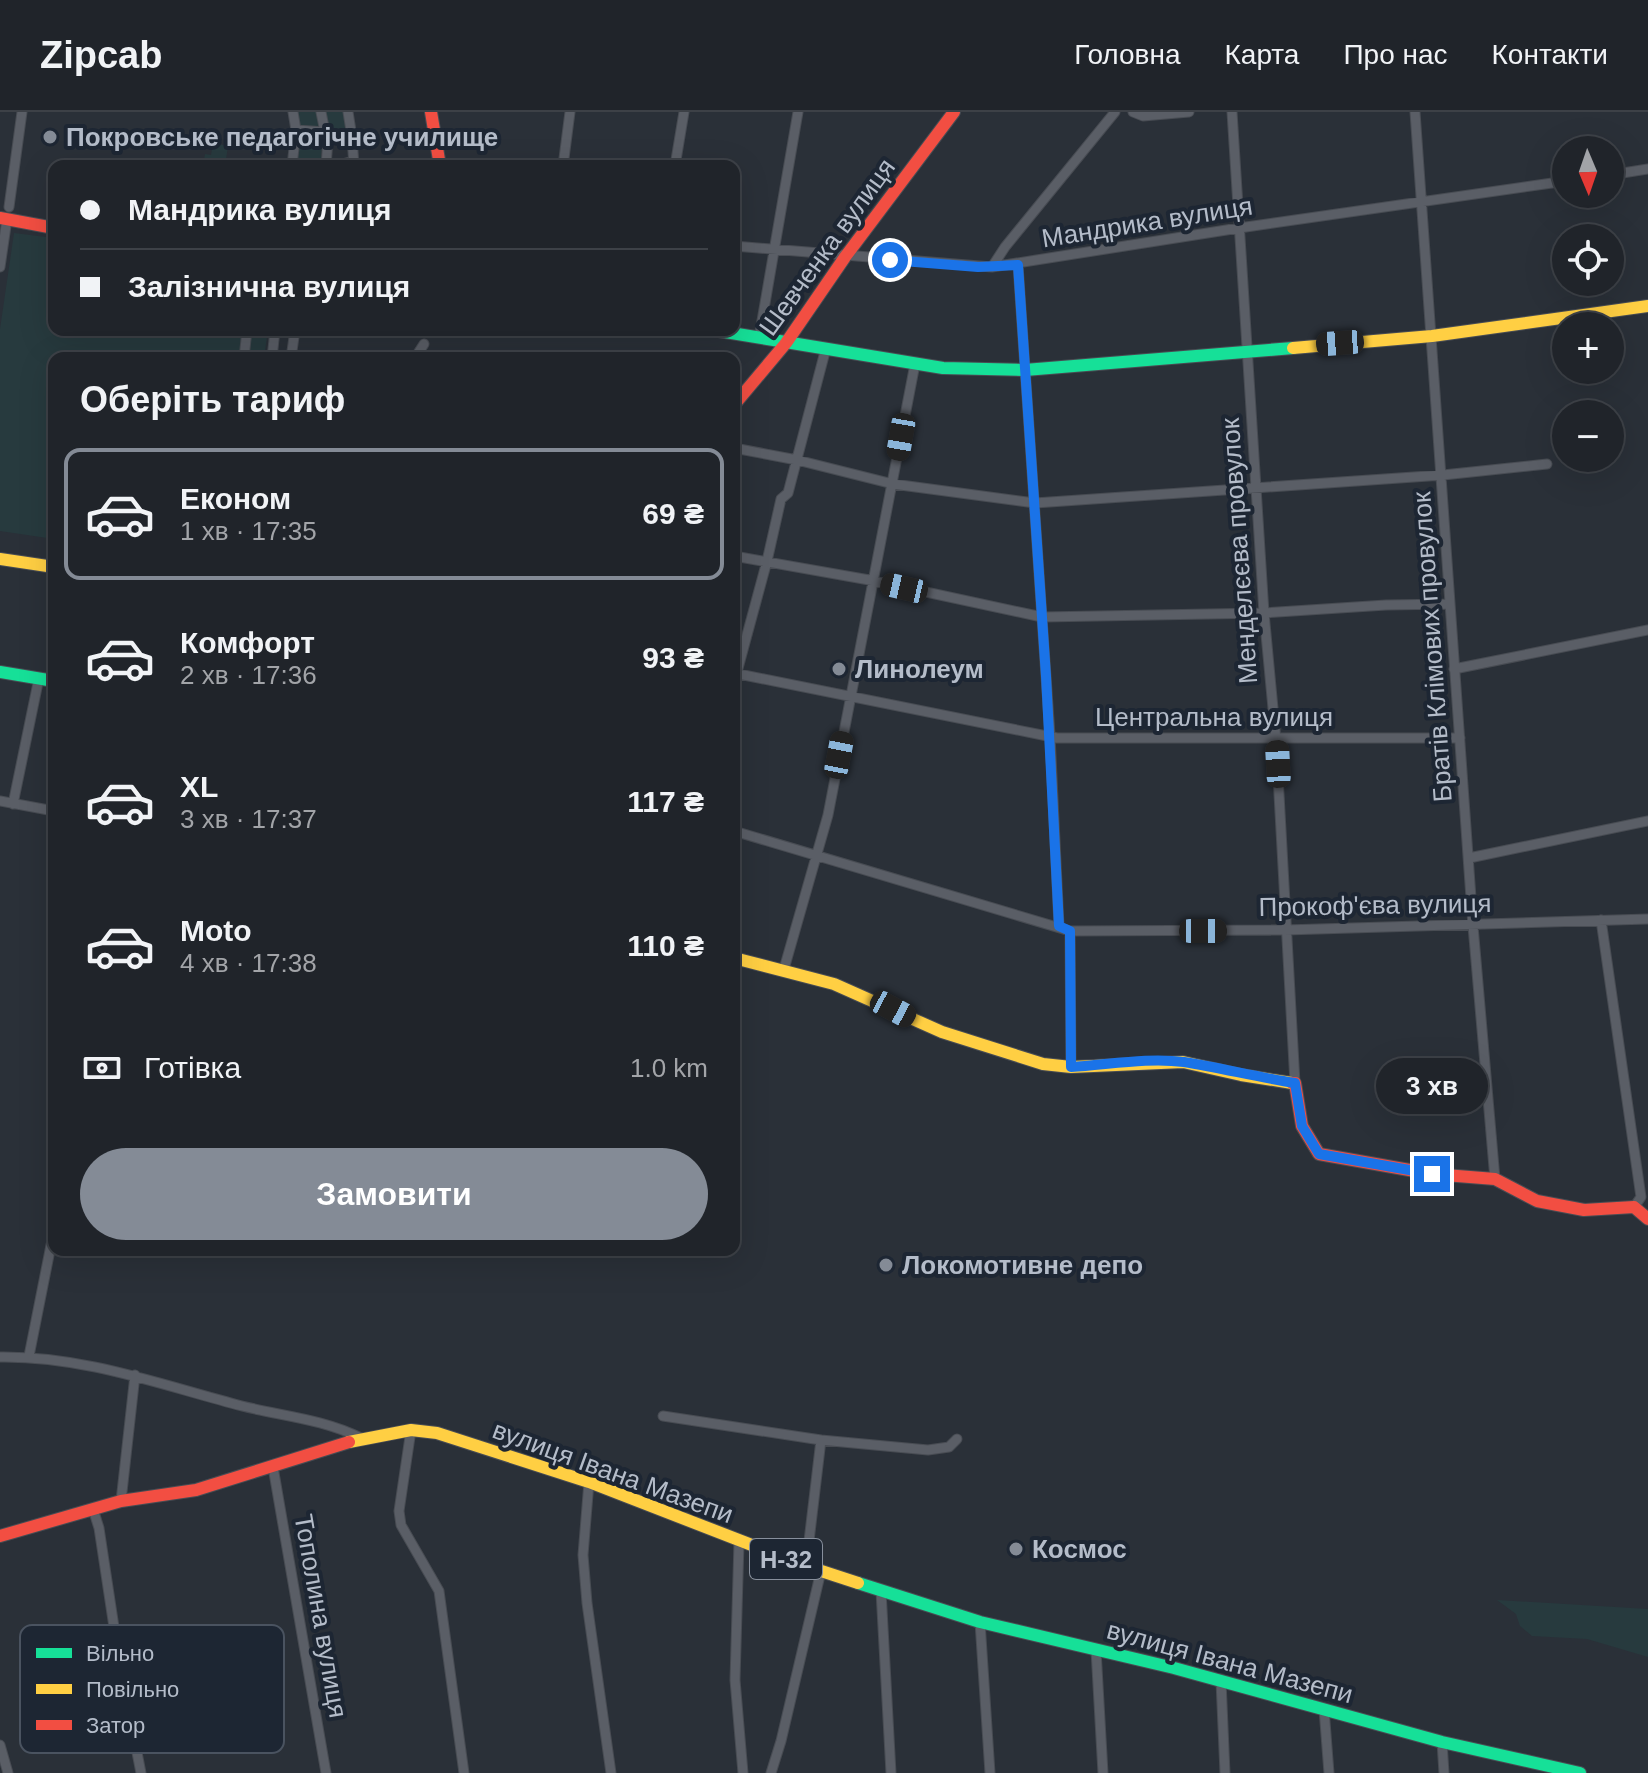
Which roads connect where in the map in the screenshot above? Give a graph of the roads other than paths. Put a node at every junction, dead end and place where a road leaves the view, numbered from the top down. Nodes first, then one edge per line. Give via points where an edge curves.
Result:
1 (22, 112) edge
2 (293, 112) edge
3 (321, 112) edge
4 (348, 112) edge
5 (431, 112) edge
6 (570, 112) edge
7 (684, 112) edge
8 (798, 112) edge
9 (954, 112) edge
10 (1115, 112) edge
11 (1133, 112) edge
12 (1189, 112) edge
13 (1232, 112) edge
14 (1415, 112) edge
15 (296, 130) junction
16 (326, 136) junction
17 (352, 137) junction
18 (293, 160) edge
19 (326, 160) edge
20 (354, 160) edge
21 (439, 160) edge
22 (564, 160) edge
23 (676, 160) edge
24 (1648, 169) edge
25 (1624, 173) edge
26 (1552, 183) edge
27 (1421, 203) junction
28 (6, 215) edge
29 (48, 226) edge
30 (1239, 228) junction
31 (740, 247) edge
32 (774, 250) junction
33 (845, 257) junction
34 (1018, 265) junction
35 (0, 267) edge
36 (992, 267) junction
37 (1648, 306) edge
38 (740, 335) edge
39 (1432, 336) junction
40 (759, 338) junction
41 (786, 343) junction
42 (424, 344) dead end
43 (826, 348) junction
44 (1245, 350) junction
45 (419, 352) edge
46 (915, 364) junction
47 (1025, 370) junction
48 (740, 398) edge
49 (740, 449) edge
50 (797, 460) junction
51 (1547, 464) dead end
52 (1443, 475) junction
53 (893, 484) junction
54 (1258, 487) junction
55 (1035, 503) junction
56 (740, 557) edge
57 (0, 559) edge
58 (767, 561) junction
59 (48, 566) edge
60 (875, 581) junction
61 (1450, 604) junction
62 (1264, 613) junction
63 (1042, 617) junction
64 (1648, 630) edge
65 (740, 659) edge
66 (1454, 669) junction
67 (0, 672) edge
68 (39, 678) junction
69 (740, 678) edge
70 (48, 680) edge
71 (850, 695) junction
72 (1050, 735) junction
73 (1460, 738) junction
74 (1276, 740) junction
75 (0, 801) edge
76 (13, 804) junction
77 (48, 810) edge
78 (1648, 821) edge
79 (740, 833) edge
80 (816, 854) junction
81 (1469, 858) junction
82 (1648, 919) edge
83 (1601, 920) junction
84 (1059, 926) junction
85 (1473, 926) junction
86 (1285, 930) junction
87 (1070, 931) junction
88 (740, 959) edge
89 (784, 969) junction
90 (1071, 1067) junction
91 (1295, 1083) junction
92 (1495, 1179) junction
93 (1634, 1207) junction
94 (1648, 1219) edge
95 (49, 1256) edge
96 (29, 1356) junction
97 (0, 1357) edge
98 (135, 1375) junction
99 (663, 1416) dead end
100 (411, 1430) junction
101 (361, 1438) junction
102 (957, 1439) dead end
103 (821, 1440) junction
104 (273, 1467) junction
105 (589, 1482) junction
106 (121, 1501) junction
107 (93, 1509) junction
108 (0, 1536) edge
109 (739, 1542) junction
110 (806, 1566) junction
111 (821, 1571) junction
112 (881, 1591) junction
113 (980, 1622) junction
114 (114, 1625) edge
115 (1096, 1650) junction
116 (1221, 1681) junction
117 (1324, 1709) junction
118 (1442, 1742) junction
119 (0, 1745) edge
120 (137, 1753) edge
121 (8, 1773) edge
122 (141, 1773) edge
123 (326, 1773) edge
124 (464, 1773) edge
125 (611, 1773) edge
126 (743, 1773) edge
127 (771, 1773) edge
128 (891, 1773) edge
129 (990, 1773) edge
130 (1103, 1773) edge
131 (1225, 1773) edge
132 (1329, 1773) edge
133 (1444, 1773) edge
134 (1580, 1773) edge

1 - 28 street
2 - 15 street
3 - 16 street
4 - 17 street
5 - 21 street
6 - 22 street
7 - 23 street
8 - 32 street
9 - 33 street, Шевченка вулиця
10 - 36 street
11 - 12 street
13 - 30 street, Менделєєва провулок
14 - 27 street, Братів Клімових провулок
15 - 16 street
15 - 18 street
16 - 17 street
16 - 19 street
17 - 20 street
24 - 25 street
26 - 27 street, Мандрика вулиця
27 - 30 street, Мандрика вулиця
27 - 39 street, Братів Клімових провулок
28 - 29 street
28 - 35 street
30 - 34 street, Мандрика вулиця
30 - 44 street, Менделєєва провулок
31 - 32 street, Мандрика вулиця
32 - 33 street, Мандрика вулиця
32 - 40 street
33 - 36 street, Мандрика вулиця
33 - 41 street, Шевченка вулиця
34 - 36 street, Мандрика вулиця
34 - 47 street
37 - 39 street
38 - 40 street
39 - 44 street
39 - 52 street, Братів Клімових провулок
40 - 41 street
41 - 43 street
41 - 48 street, Шевченка вулиця
42 - 45 street
43 - 46 street
43 - 50 street
44 - 47 street
44 - 54 street, Менделєєва провулок
46 - 47 street
46 - 53 street
47 - 55 street
49 - 50 street
50 - 53 street
50 - 58 street via 788,493 781,499
51 - 52 street
52 - 54 street
52 - 61 street, Братів Клімових провулок
53 - 55 street
53 - 60 street
54 - 55 street
54 - 62 street, Менделєєва провулок
55 - 63 street
56 - 58 street
57 - 59 street
58 - 60 street
58 - 65 street
60 - 63 street
60 - 71 street
61 - 62 street
61 - 66 street, Братів Клімових провулок
62 - 63 street
62 - 74 street, Менделєєва провулок
63 - 72 street
64 - 66 street
66 - 73 street, Братів Клімових провулок
67 - 68 street
68 - 70 street
68 - 76 street
69 - 71 street, Центральна вулиця
71 - 72 street, Центральна вулиця
71 - 80 street
72 - 74 street, Центральна вулиця
72 - 84 street
73 - 74 street, Центральна вулиця
73 - 81 street, Братів Клімових провулок
74 - 86 street, Менделєєва провулок
75 - 76 street
76 - 77 street
78 - 81 street
79 - 80 street, Прокоф'єва вулиця
80 - 84 street, Прокоф'єва вулиця
80 - 89 street
81 - 85 street, Братів Клімових провулок
82 - 83 street, Прокоф'єва вулиця
83 - 85 street, Прокоф'єва вулиця
83 - 93 street via 1641,1197
84 - 87 street, Прокоф'єва вулиця
85 - 86 street, Прокоф'єва вулиця
85 - 92 street, Братів Клімових провулок
86 - 87 street, Прокоф'єва вулиця
86 - 91 street, Менделєєва провулок
87 - 90 street
88 - 89 street
89 - 90 street via 849,990 955,1037 1043,1064
90 - 91 street via 1183,1062
91 - 92 street via 1302,1126 1319,1154
92 - 93 street via 1537,1201 1584,1210
93 - 94 street
95 - 96 street
96 - 97 street
96 - 98 street
98 - 101 street via 328,1424
98 - 106 street
99 - 103 street
100 - 101 street, вулиця Івана Мазепи / Н-32
100 - 105 street, вулиця Івана Мазепи / Н-32 via 461,1440
100 - 124 street via 401,1525 439,1591
101 - 104 street, вулиця Івана Мазепи / Н-32
102 - 103 street via 949,1447 928,1450
103 - 110 street
104 - 106 street, вулиця Івана Мазепи / Н-32 via 196,1490
104 - 123 street, Тополина вулиця
105 - 109 street, вулиця Івана Мазепи / Н-32
105 - 125 street via 583,1555
106 - 107 street, вулиця Івана Мазепи / Н-32
107 - 108 street, вулиця Івана Мазепи / Н-32
107 - 114 street
109 - 110 street, вулиця Івана Мазепи / Н-32
109 - 126 street via 735,1680
110 - 111 street, вулиця Івана Мазепи / Н-32
111 - 112 street, вулиця Івана Мазепи / Н-32
111 - 127 street
112 - 113 street, вулиця Івана Мазепи / Н-32
112 - 128 street
113 - 115 street, вулиця Івана Мазепи / Н-32
113 - 129 street
115 - 116 street, вулиця Івана Мазепи / Н-32
115 - 130 street
116 - 117 street, вулиця Івана Мазепи / Н-32
116 - 131 street
117 - 118 street, вулиця Івана Мазепи / Н-32
117 - 132 street
118 - 133 street
118 - 134 street, вулиця Івана Мазепи / Н-32
119 - 121 street
120 - 122 street

